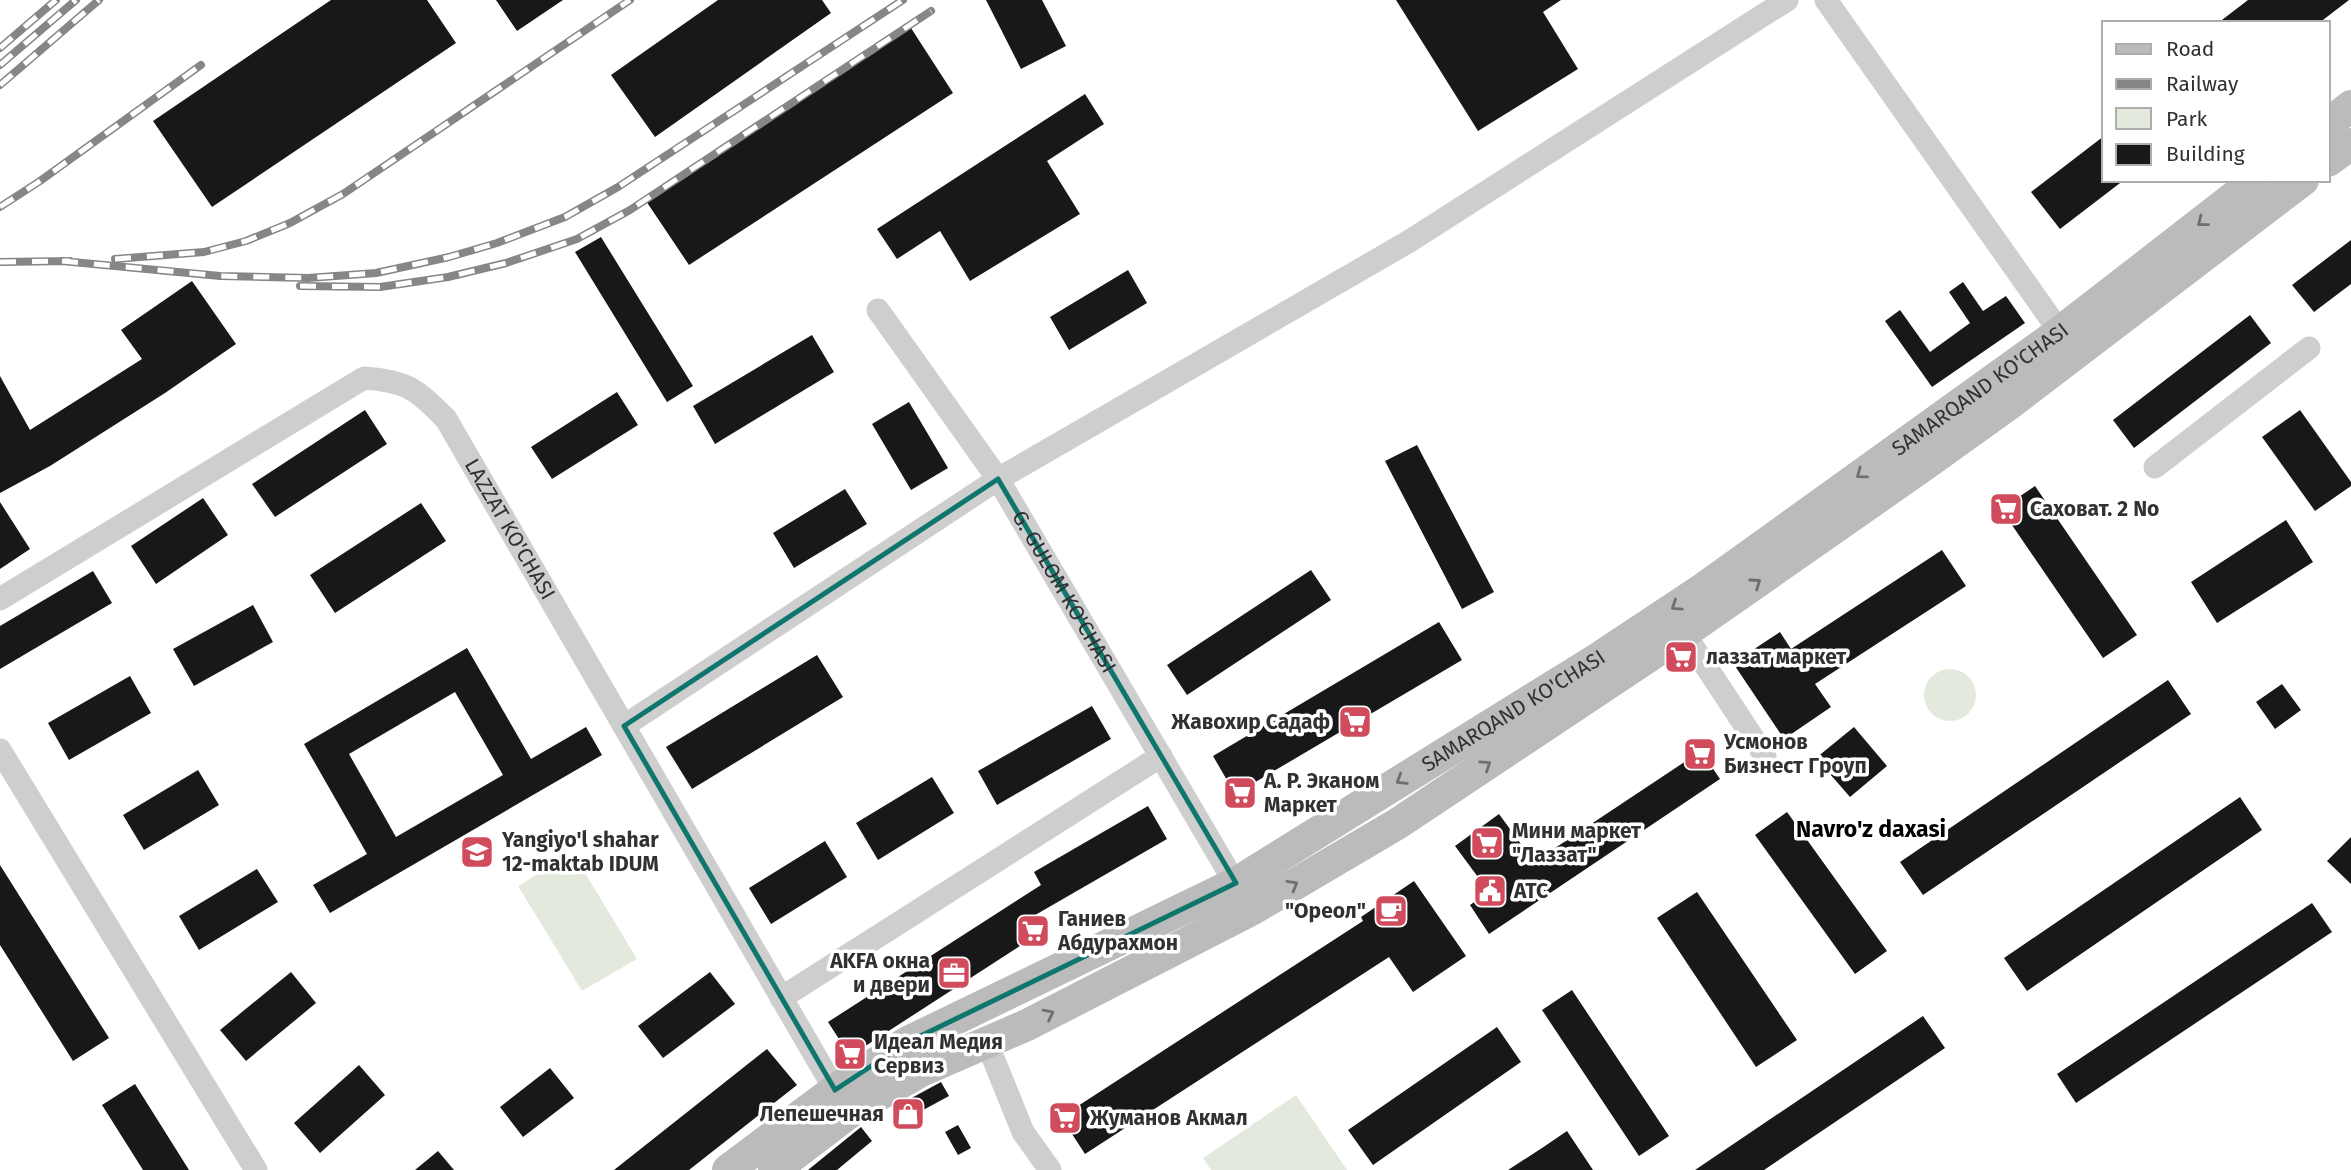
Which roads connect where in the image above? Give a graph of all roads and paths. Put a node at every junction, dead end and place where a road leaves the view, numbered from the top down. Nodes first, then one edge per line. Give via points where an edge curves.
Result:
1 (1787, 0) edge
2 (1826, 0) edge
3 (2351, 106) edge
4 (2330, 122) edge
5 (2351, 144) edge
6 (2330, 160) edge
7 (2254, 182) edge
8 (2300, 182) edge
9 (878, 310) dead end
10 (2068, 342) junction
11 (2309, 348) dead end
12 (2155, 467) dead end
13 (998, 479) junction
14 (0, 599) edge
15 (1684, 633) junction
16 (624, 726) junction
17 (0, 750) edge
18 (1161, 756) junction
19 (1765, 757) dead end
20 (1243, 896) junction
21 (781, 998) junction
22 (987, 1043) junction
23 (835, 1090) junction
24 (256, 1170) edge
25 (728, 1170) edge
26 (774, 1170) edge
27 (1050, 1170) edge

1 - 13 street via 1408,242
2 - 10 street
3 - 4 main road
5 - 6 main road
7 -> 10 main road, SAMARQAND KO'CHASI
8 - 10 main road, SAMARQAND KO'CHASI
9 - 13 street, G. GULOM KO'CHASI
15 -> 10 main road, SAMARQAND KO'CHASI via 1930,461
10 -> 20 main road, SAMARQAND KO'CHASI
11 - 12 street
13 - 16 street
13 - 18 street, G. GULOM KO'CHASI
14 - 16 street, LAZZAT KO'CHASI via 364,378 393,380 420,393 446,419
15 - 19 street
20 -> 15 main road, SAMARQAND KO'CHASI via 1396,824
16 - 21 street, LAZZAT KO'CHASI
17 - 24 street
18 - 20 street, G. GULOM KO'CHASI
18 - 21 street
22 -> 20 main road, SAMARQAND KO'CHASI via 1027,1025
20 - 23 main road, SAMARQAND KO'CHASI via 906,1044
21 - 23 street, LAZZAT KO'CHASI
22 - 26 main road, SAMARQAND KO'CHASI via 921,1071 854,1109
22 - 27 street via 1024,1132
23 - 25 main road, SAMARQAND KO'CHASI

